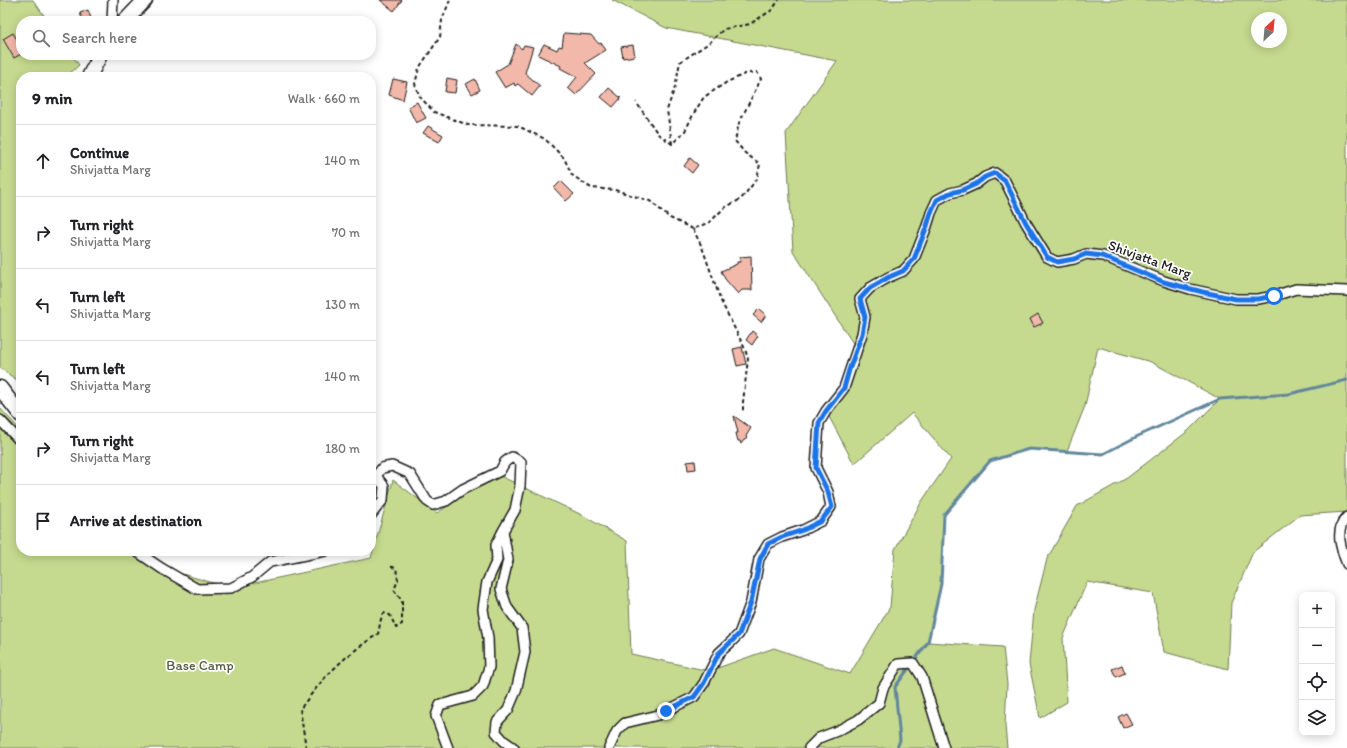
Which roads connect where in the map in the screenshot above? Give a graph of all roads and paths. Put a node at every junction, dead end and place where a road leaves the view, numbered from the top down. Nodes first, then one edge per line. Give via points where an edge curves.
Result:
1 (114, 0) edge
2 (145, 0) edge
3 (450, 0) edge
4 (780, 0) edge
5 (112, 16) edge
6 (130, 16) edge
7 (96, 60) edge
8 (91, 72) edge
9 (636, 102) dead end
10 (672, 144) junction
11 (693, 229) junction
12 (1347, 291) edge
13 (0, 388) edge
14 (16, 409) edge
15 (743, 413) dead end
16 (0, 420) edge
17 (16, 437) edge
18 (376, 476) edge
19 (376, 476) edge
20 (376, 509) edge
21 (1347, 517) edge
22 (503, 531) junction
23 (143, 556) edge
24 (300, 556) edge
25 (1347, 564) edge
26 (389, 566) dead end
27 (306, 748) edge
28 (448, 748) edge
29 (514, 748) edge
30 (608, 748) edge
31 (809, 748) edge
32 (944, 748) edge

1 - 5 street
2 - 6 main road
3 - 11 path via 442,20 440,37 419,68 416,84 420,97 434,112 468,125 518,126 545,139 564,158 572,175 591,188 615,190 650,201 670,218
4 - 10 path via 772,10 750,24 724,29 709,43 680,62 668,110
7 - 8 main road
9 - 10 path via 658,134
10 - 11 path via 685,131 704,97 727,82 757,72 761,79 739,123 735,141 745,153 760,164 757,179 741,199 724,208 710,222
11 - 15 path via 721,301 748,359 742,402
12 - 30 street, Shivjatta Marg via 1296,289 1258,299 1236,299 1164,282 1102,256 1086,254 1057,262 1047,257 1005,181 995,173 937,200 914,259 903,271 870,288 860,299 865,317 862,334 844,388 819,423 816,468 832,507 821,521 768,544 760,559 751,602 739,634 719,653 694,697 658,715 624,724
13 - 14 main road
16 - 17 street
18 - 20 street via 384,486 383,500
19 - 22 street via 382,468 392,466 410,474 427,501 433,505 446,501 463,489 500,471 505,462 512,457 521,462 520,486 514,510
21 - 25 street via 1340,533 1340,547
22 - 28 street via 496,545 497,560 487,582 483,609 489,667 483,686 472,696 440,705 436,716
22 - 29 street via 508,560 501,589 507,607 522,628 525,652 516,691 508,710 497,722 496,732
23 - 24 street via 197,589 231,588 252,577 270,562
26 - 27 path via 396,568 398,580 394,590 402,602 402,624 396,628 390,615 384,613 378,634 323,680 300,709
31 - 32 street via 819,738 858,720 879,703 883,688 898,664 912,663 922,676

